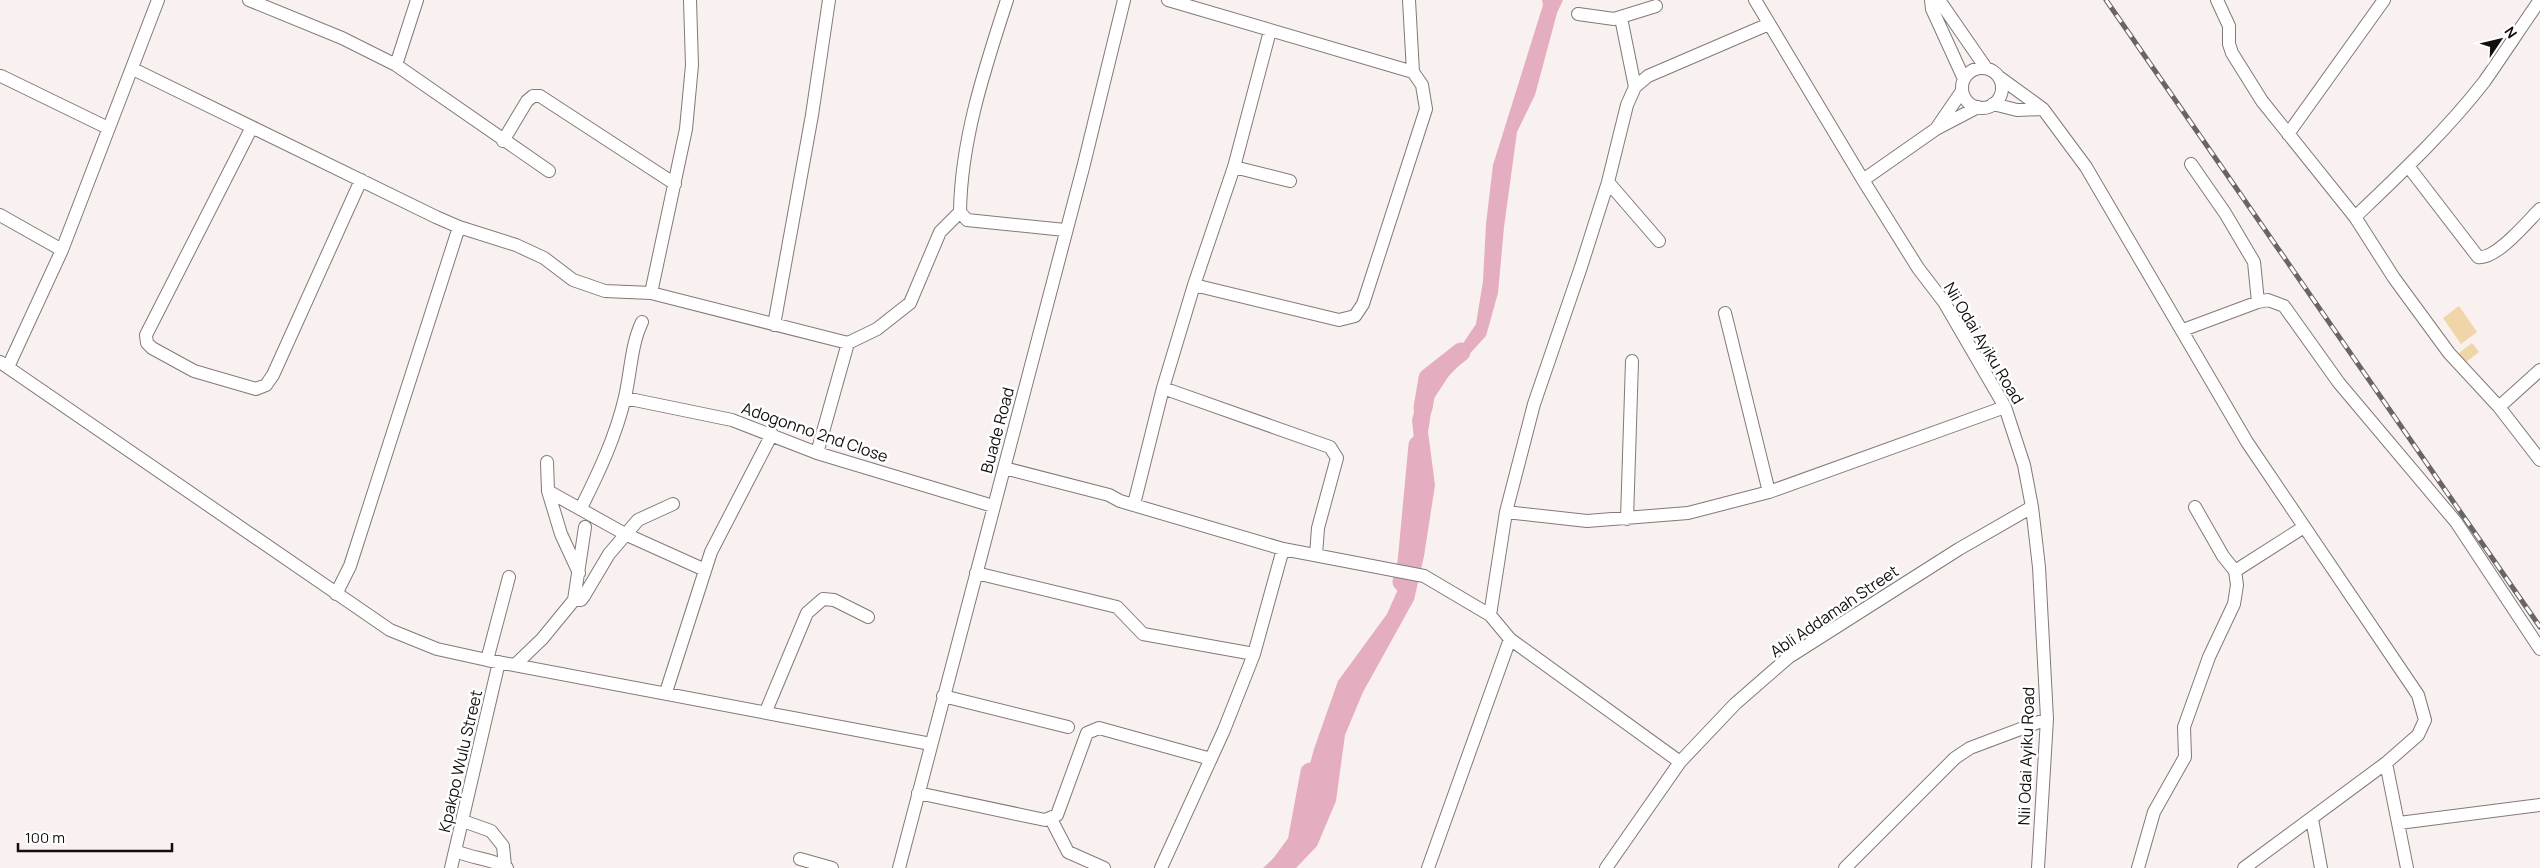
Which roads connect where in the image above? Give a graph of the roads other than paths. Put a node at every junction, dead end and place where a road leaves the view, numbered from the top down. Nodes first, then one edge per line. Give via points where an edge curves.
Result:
1 (158, 0) edge
2 (249, 0) edge
3 (418, 0) edge
4 (690, 0) edge
5 (828, 0) edge
6 (1007, 0) edge
7 (1124, 0) edge
8 (1168, 0) edge
9 (1409, 0) edge
10 (1755, 0) edge
11 (1931, 0) edge
12 (1939, 0) edge
13 (2217, 0) edge
14 (2384, 0) edge
15 (2540, 0) edge
16 (1656, 6) dead end
17 (1578, 14) dead end
18 (1621, 18) junction
19 (1769, 24) junction
20 (1270, 31) junction
21 (396, 65) junction
22 (1986, 68) junction
23 (133, 69) junction
24 (1414, 72) junction
25 (1, 76) dead end
26 (1998, 77) junction
27 (1963, 85) junction
28 (1635, 88) junction
29 (1993, 104) junction
30 (1978, 107) junction
31 (2043, 110) junction
32 (252, 127) junction
33 (108, 128) junction
34 (1936, 129) junction
35 (2288, 134) junction
36 (503, 141) junction
37 (2191, 164) dead end
38 (2408, 166) junction
39 (1234, 167) junction
40 (549, 171) dead end
41 (361, 180) junction
42 (1863, 180) junction
43 (1290, 181) dead end
44 (1608, 182) junction
45 (675, 184) junction
46 (2540, 209) edge
47 (960, 212) junction
48 (0, 216) edge
49 (2355, 217) junction
50 (459, 227) junction
51 (1065, 230) junction
52 (1659, 241) dead end
53 (62, 250) junction
54 (1194, 285) junction
55 (651, 293) junction
56 (2258, 302) junction
57 (1725, 313) dead end
58 (642, 322) dead end
59 (774, 325) junction
60 (2183, 330) junction
61 (848, 344) junction
62 (1632, 361) dead end
63 (4, 364) edge
64 (2540, 370) edge
65 (1163, 388) junction
66 (625, 398) junction
67 (2005, 407) junction
68 (2498, 407) junction
69 (772, 434) junction
70 (817, 453) junction
71 (2540, 460) edge
72 (547, 462) dead end
73 (1004, 468) junction
74 (548, 491) junction
75 (1769, 492) junction
76 (673, 504) dead end
77 (1134, 504) junction
78 (993, 506) junction
79 (2032, 507) junction
80 (2195, 507) dead end
81 (581, 508) junction
82 (1506, 512) junction
83 (1627, 519) junction
84 (585, 527) dead end
85 (2304, 527) junction
86 (625, 534) junction
87 (1283, 549) junction
88 (1316, 555) junction
89 (705, 570) junction
90 (2235, 571) junction
91 (579, 573) junction
92 (976, 573) junction
93 (509, 577) dead end
94 (336, 594) junction
95 (574, 600) junction
96 (1490, 615) junction
97 (868, 617) dead end
98 (1510, 638) junction
99 (2540, 649) edge
100 (1254, 654) junction
101 (493, 661) junction
102 (516, 664) junction
103 (666, 692) junction
104 (943, 696) junction
105 (766, 711) junction
106 (2047, 719) junction
107 (1068, 727) dead end
108 (930, 744) junction
109 (1211, 759) junction
110 (1680, 762) junction
111 (2386, 763) junction
112 (918, 793) junction
113 (2540, 804) edge
114 (1051, 819) junction
115 (2312, 819) junction
116 (463, 821) junction
117 (2399, 823) junction
118 (456, 851) junction
119 (800, 859) dead end
120 (506, 867) edge
121 (451, 868) edge
122 (832, 868) edge
123 (899, 868) edge
124 (1104, 868) edge
125 (1162, 868) edge
126 (1428, 868) edge
127 (1606, 868) edge
128 (1845, 868) edge
129 (2038, 868) edge
130 (2138, 868) edge
131 (2244, 868) edge
132 (2321, 868) edge
133 (2407, 868) edge

1 - 23 street
2 - 21 street via 342,38
3 - 21 street
4 - 45 street via 690,92
5 - 59 street via 812,115
6 - 47 street via 978,91 960,194
7 - 51 street, Buade Road
8 - 20 street
9 - 24 street
10 - 19 street, Nii Odai Ayiku Road
11 - 27 street
12 - 22 street
13 - 35 street via 2229,26 2229,44 2241,70
14 - 35 street
15 - 38 street via 2484,82
16 - 18 street
17 - 18 street
18 - 28 street
19 - 28 street via 1648,76
19 - 42 street, Nii Odai Ayiku Road
20 - 24 street
20 - 39 street
21 - 36 street
22 - 26 street
22 - 27 street via 1973,70
23 - 32 street
23 - 33 street
24 - 54 street via 1422,85 1426,109 1363,304 1354,316 1339,320
25 - 33 street
26 - 29 street via 2001,92
26 - 31 street
27 - 30 street via 1968,102
27 - 34 street
28 - 44 street via 1627,105
29 - 30 street
29 - 31 street via 2017,110
30 - 34 street
31 - 60 street via 2086,167
32 - 41 street
32 - 41 street via 146,335 152,348 194,371 256,389 266,385
33 - 53 street
34 - 42 street
35 - 49 street
36 - 40 street
36 - 45 street via 527,101 533,96 540,96
37 - 56 street via 2225,212 2254,262
38 - 46 street via 2478,257 2497,251
38 - 49 street
39 - 43 street
39 - 54 street
41 - 50 street
42 - 67 street, Nii Odai Ayiku Road via 1918,268 1944,302
44 - 52 street
44 - 82 street via 1534,404
45 - 55 street
47 - 51 street via 967,220
47 - 61 street via 940,232 910,303 877,329
48 - 53 street
49 - 68 street via 2394,278 2449,352
50 - 55 street via 544,258 573,280 605,291
50 - 94 street via 350,566
51 - 73 street, Buade Road
53 - 63 street
54 - 65 street
55 - 59 street
56 - 60 street
56 - 99 street via 2268,300 2284,306 2339,383 2456,522
57 - 75 street
58 - 66 street via 634,338
59 - 61 street
60 - 85 street via 2247,442
61 - 70 street
62 - 83 street
63 - 94 street
64 - 68 street
65 - 77 street
65 - 88 street via 1330,447 1335,452 1338,458 1318,528
66 - 69 street, Adogonno 2nd Close via 732,420
66 - 81 street via 603,465
67 - 75 street
67 - 79 street, Nii Odai Ayiku Road via 2024,464
68 - 71 street
69 - 70 street, Adogonno 2nd Close
69 - 89 street via 711,552
70 - 78 street, Adogonno 2nd Close
72 - 74 street
73 - 77 street
73 - 78 street, Buade Road
74 - 81 street
74 - 91 street via 560,534
75 - 83 street via 1688,513
76 - 86 street via 638,520
77 - 87 street
78 - 92 street, Buade Road
79 - 106 street, Nii Odai Ayiku Road via 2039,567
79 - 110 street, Abli Addamah Street via 1959,549 1789,657 1734,704
80 - 90 street
81 - 86 street
82 - 83 street via 1587,521
82 - 96 street
84 - 91 street
85 - 90 street
85 - 111 street via 2418,696 2425,720 2418,735
86 - 89 street
86 - 95 street via 581,600
87 - 88 street
87 - 100 street
88 - 96 street via 1424,576
89 - 103 street
90 - 130 street via 2234,604 2209,657 2184,727 2185,756 2154,812
91 - 95 street
92 - 100 street via 1117,607 1144,634
92 - 104 street, Buade Road
93 - 101 street, Kpakpo Wulu Street
94 - 101 street via 390,630 437,649
95 - 102 street
96 - 98 street
97 - 105 street via 834,600 823,599 815,605 807,613
98 - 110 street
98 - 126 street
100 - 109 street
101 - 102 street
101 - 116 street, Kpakpo Wulu Street
102 - 103 street
103 - 105 street
104 - 107 street
104 - 108 street, Buade Road
105 - 108 street
106 - 128 street via 1970,748 1955,758
106 - 129 street, Nii Odai Ayiku Road
108 - 112 street, Buade Road
109 - 114 street via 1104,729 1092,730 1087,733 1057,815
109 - 125 street
110 - 127 street, Abli Addamah Street
111 - 115 street
111 - 117 street
112 - 114 street
112 - 123 street, Buade Road
113 - 117 street
114 - 124 street via 1068,852
115 - 131 street
115 - 132 street
116 - 118 street, Kpakpo Wulu Street
116 - 120 street via 491,831 503,846
117 - 133 street
118 - 120 street
118 - 121 street, Kpakpo Wulu Street
119 - 122 street

